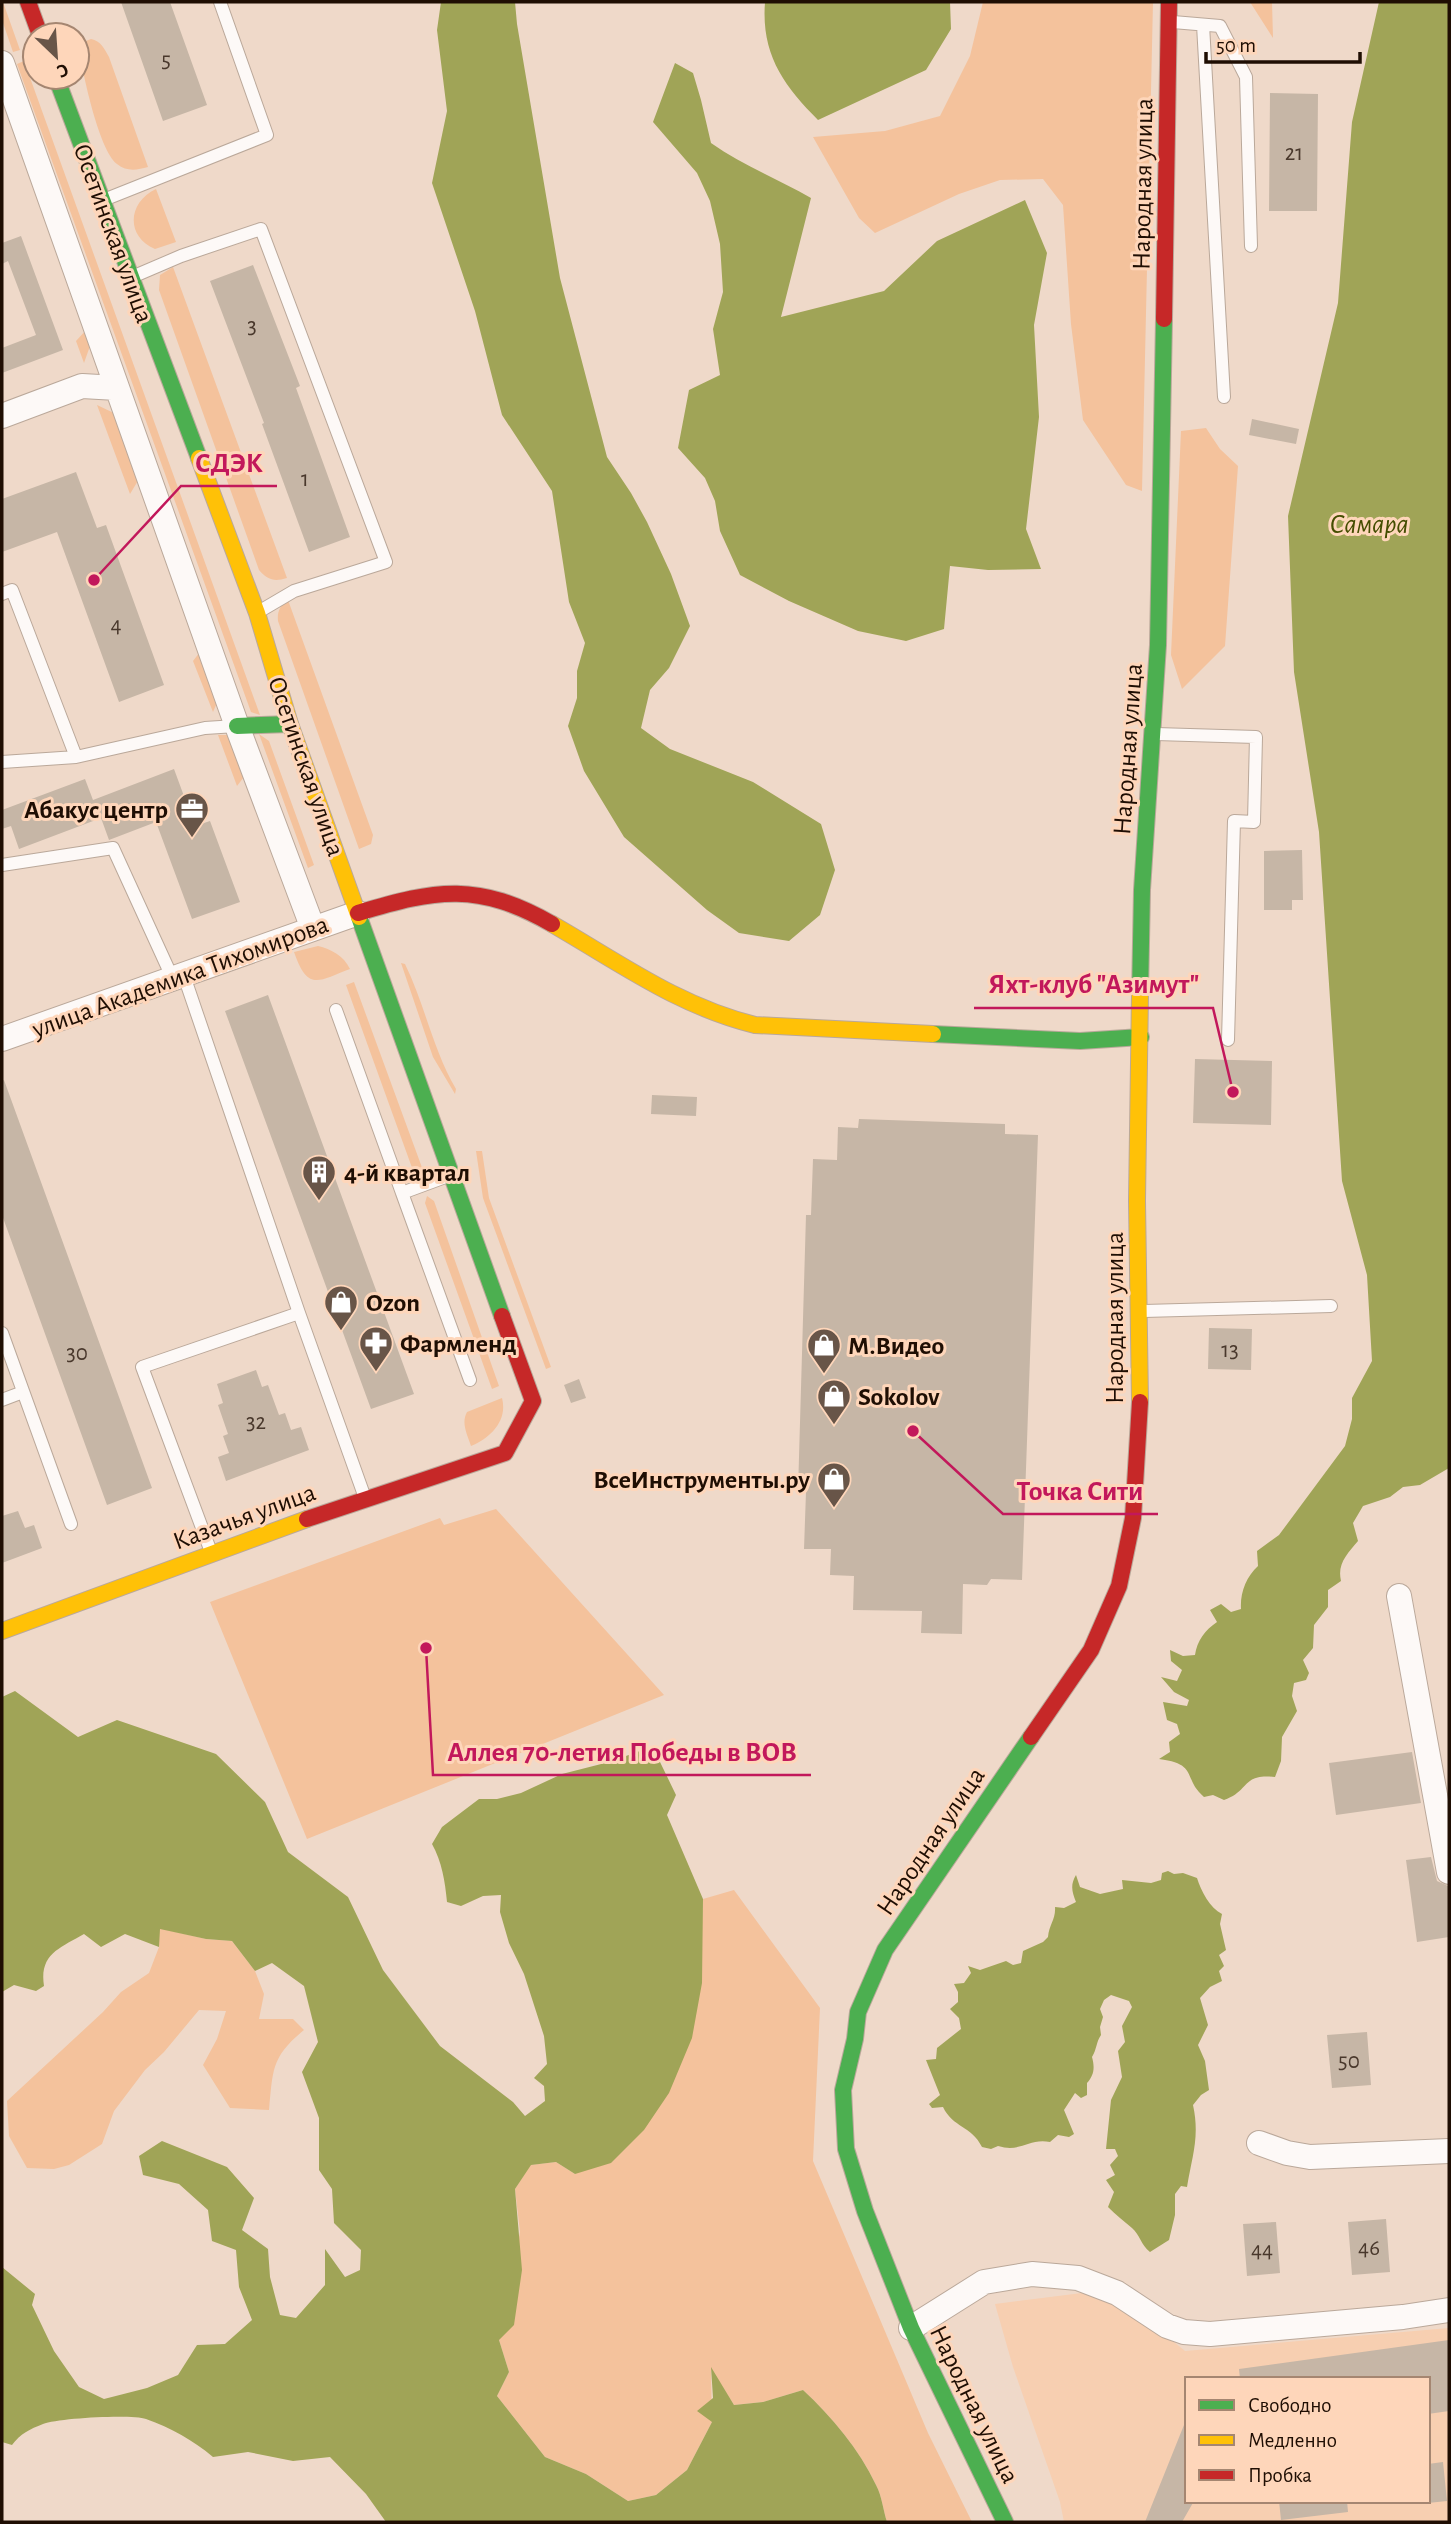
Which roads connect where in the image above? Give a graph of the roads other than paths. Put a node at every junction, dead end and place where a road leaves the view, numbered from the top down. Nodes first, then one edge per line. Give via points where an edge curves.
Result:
1 (28, 2) edge
2 (220, 2) edge
3 (1170, 2) edge
4 (35, 21) edge
5 (1169, 22) junction
6 (1203, 24) junction
7 (2, 63) edge
8 (61, 91) edge
9 (102, 201) junction
10 (1251, 246) dead end
11 (130, 278) junction
12 (117, 388) junction
13 (1224, 397) dead end
14 (2, 416) edge
15 (2, 594) edge
16 (257, 613) junction
17 (290, 724) junction
18 (237, 726) junction
19 (1152, 734) junction
20 (76, 757) junction
21 (2, 762) edge
22 (2, 865) edge
23 (358, 913) junction
24 (309, 918) dead end
25 (178, 975) junction
26 (336, 1010) dead end
27 (1141, 1037) junction
28 (2, 1039) edge
29 (1228, 1040) dead end
30 (452, 1175) junction
31 (402, 1193) junction
32 (1331, 1306) dead end
33 (1140, 1311) junction
34 (299, 1313) junction
35 (2, 1333) edge
36 (470, 1380) dead end
37 (23, 1392) junction
38 (2, 1400) edge
39 (505, 1453) joint
40 (366, 1498) junction
41 (71, 1524) dead end
42 (211, 1553) junction
43 (1399, 1596) dead end
44 (2, 1631) edge
45 (1449, 1872) edge
46 (1259, 2143) dead end
47 (1449, 2151) edge
48 (1449, 2310) edge
49 (911, 2328) junction
50 (1005, 2522) edge

1 - 4 street
2 - 9 lane via 267,135
3 - 5 street, Народная улица
5 - 6 lane
5 - 19 street, Народная улица via 1158,631
6 - 10 lane via 1220,26 1246,77
6 - 13 lane
7 - 12 street, Осетинская улица
8 - 9 street, Осетинская улица
9 - 11 street, Осетинская улица
11 - 16 street, Осетинская улица
11 - 16 lane via 261,229 386,562 294,591
12 - 14 street via 82,386
12 - 18 street, Осетинская улица
15 - 20 lane via 12,590
16 - 17 street, Осетинская улица
17 - 18 street
17 - 23 street, Осетинская улица
18 - 20 lane
18 - 24 street, Осетинская улица
19 - 27 street, Народная улица via 1142,890
19 - 29 lane via 1256,737 1254,822 1234,821
20 - 21 lane
22 - 25 lane via 113,848
23 - 25 street, улица Академика Тихомирова
23 - 27 street via 438,894 483,895 528,911 696,1009 755,1025 1080,1041
23 - 30 street, Осетинская улица
25 - 28 street, улица Академика Тихомирова
25 - 34 lane
26 - 31 lane
27 - 33 street, Народная улица
30 - 31 lane
30 - 39 street, Осетинская улица via 533,1401
31 - 36 lane
32 - 33 lane
33 - 49 street, Народная улица via 1133,1518 1119,1586 1091,1650 885,1950 858,2012 843,2090 846,2149
34 - 40 lane
34 - 42 lane via 142,1367
35 - 37 lane
37 - 38 lane
37 - 41 lane
39 - 40 street, Казачья улица
40 - 42 street, Казачья улица
42 - 44 street, Казачья улица
43 - 45 street
46 - 47 street via 1310,2157
48 - 49 street via 1210,2334 1184,2332 1117,2293 1078,2278 1032,2274 984,2282
49 - 50 street, Народная улица

